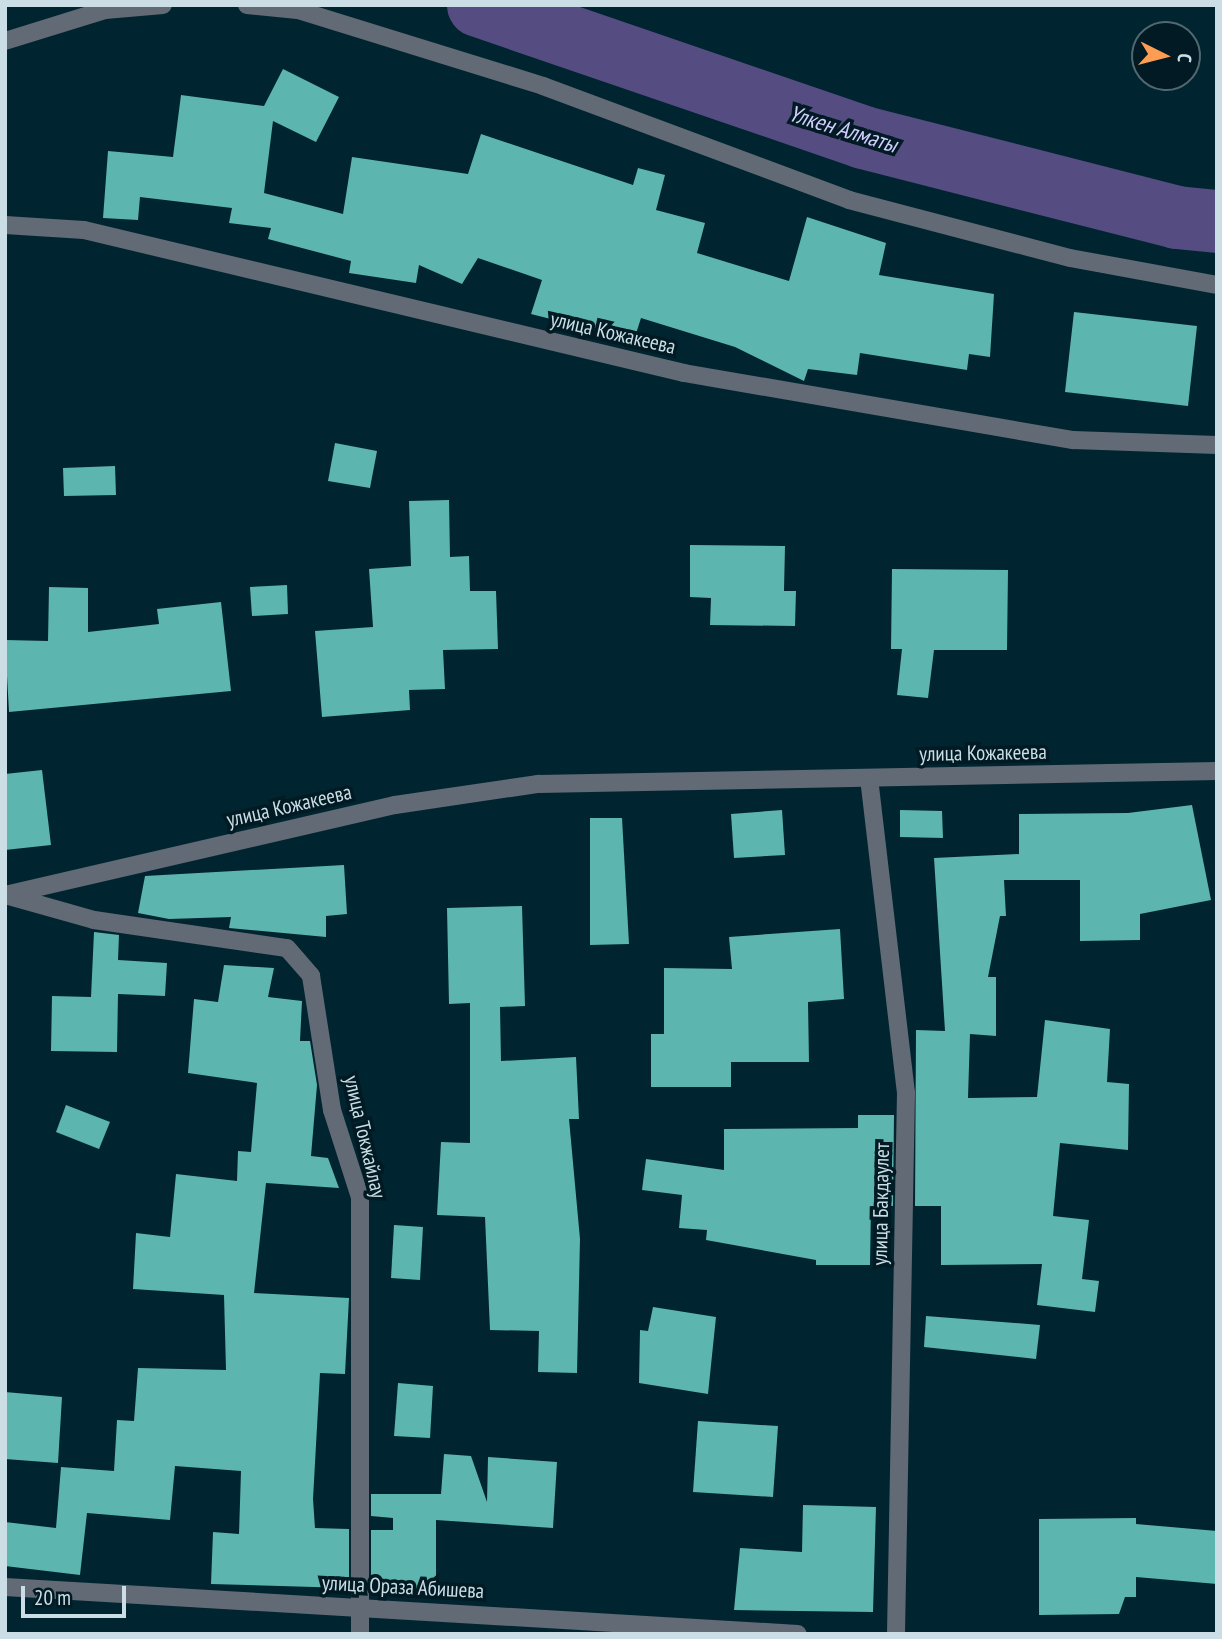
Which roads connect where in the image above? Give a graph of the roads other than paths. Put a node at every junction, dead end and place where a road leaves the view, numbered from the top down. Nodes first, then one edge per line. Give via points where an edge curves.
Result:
1 (163, 5) edge
2 (247, 5) edge
3 (5, 41) edge
4 (5, 225) edge
5 (1217, 285) edge
6 (1217, 444) edge
7 (1217, 771) edge
8 (869, 778) junction
9 (5, 895) edge
10 (5, 1587) edge
11 (362, 1607) junction
12 (360, 1634) edge
13 (798, 1634) edge
14 (896, 1634) edge

1 - 3 street via 105,10
2 - 5 street via 298,10 543,86 849,200 1070,258
4 - 6 street, улица Кожакеева via 84,230 684,373 1073,440
7 - 8 street, улица Кожакеева
8 - 9 street, улица Кожакеева via 538,784 395,805
8 - 14 street, улица Бакдаулет via 906,1093
9 - 11 street, улица Токжайлау via 94,920 287,948 311,976 332,1110 360,1197
10 - 11 street, улица Ораза Абишева
11 - 12 street, улица Токжайлау
11 - 13 street, улица Ораза Абишева

